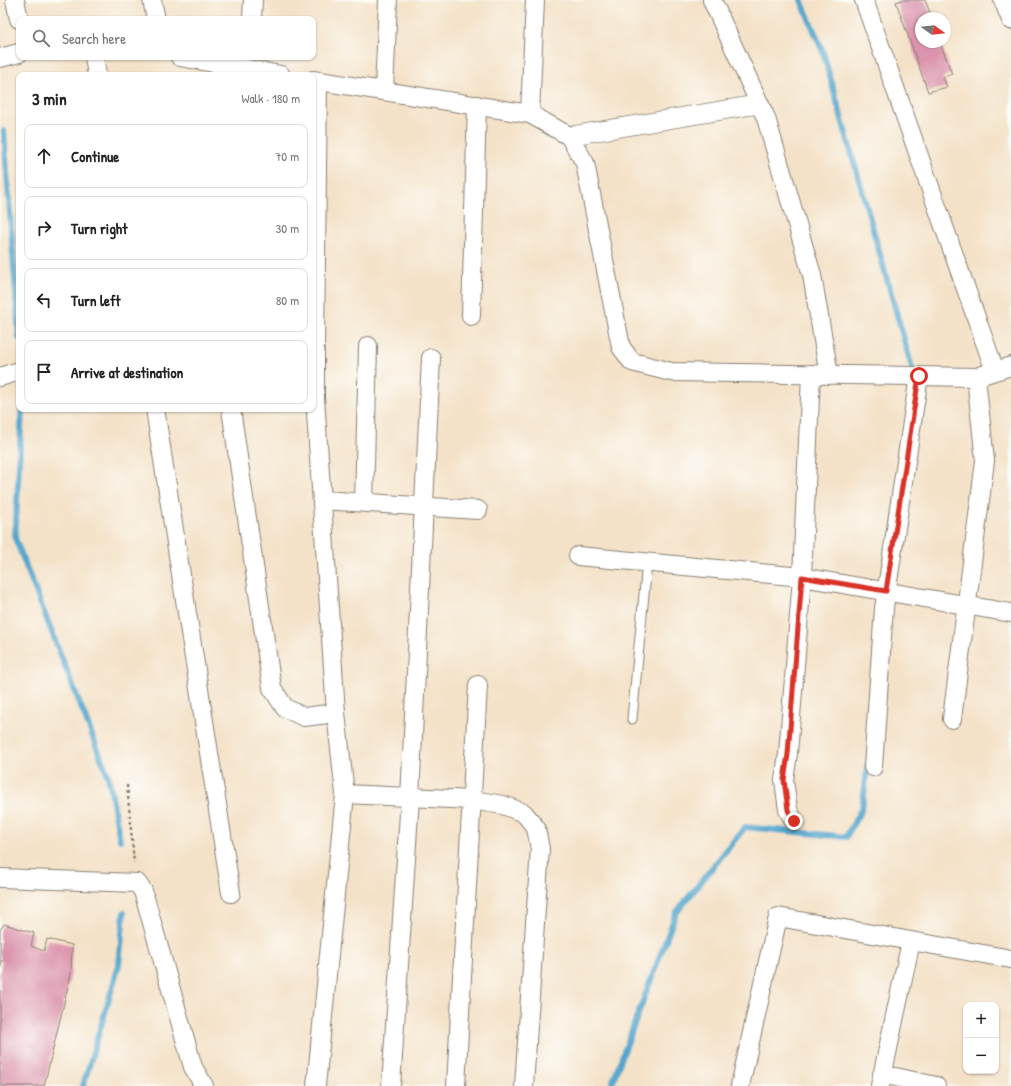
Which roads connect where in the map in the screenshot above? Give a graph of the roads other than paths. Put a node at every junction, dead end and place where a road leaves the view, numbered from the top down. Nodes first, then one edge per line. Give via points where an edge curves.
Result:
1 (15, 0) edge
2 (152, 0) edge
3 (253, 0) edge
4 (388, 0) edge
5 (535, 0) edge
6 (712, 0) edge
7 (864, 0) edge
8 (1003, 0) edge
9 (18, 16) edge
10 (155, 16) edge
11 (252, 16) edge
12 (1011, 20) edge
13 (16, 54) edge
14 (0, 58) edge
15 (94, 60) edge
16 (215, 60) edge
17 (250, 63) edge
18 (96, 72) edge
19 (273, 72) edge
20 (316, 81) edge
21 (384, 91) junction
22 (760, 104) junction
23 (478, 105) junction
24 (530, 114) junction
25 (569, 136) junction
26 (471, 316) dead end
27 (368, 346) dead end
28 (431, 358) dead end
29 (1003, 368) edge
30 (16, 372) edge
31 (811, 374) junction
32 (829, 375) junction
33 (0, 376) edge
34 (919, 376) junction
35 (976, 377) junction
36 (316, 398) edge
37 (155, 412) edge
38 (231, 412) edge
39 (322, 500) junction
40 (364, 503) junction
41 (424, 506) junction
42 (478, 510) dead end
43 (578, 556) dead end
44 (647, 563) junction
45 (802, 577) junction
46 (886, 591) junction
47 (967, 606) junction
48 (1011, 614) edge
49 (478, 685) dead end
50 (336, 713) junction
51 (632, 718) dead end
52 (952, 719) dead end
53 (873, 767) dead end
54 (345, 794) junction
55 (410, 798) junction
56 (472, 800) junction
57 (794, 821) dead end
58 (0, 878) edge
59 (231, 893) dead end
60 (911, 941) junction
61 (1011, 959) edge
62 (881, 1080) edge
63 (204, 1086) edge
64 (316, 1086) edge
65 (391, 1086) edge
66 (456, 1086) edge
67 (524, 1086) edge
68 (740, 1086) edge
69 (936, 1086) edge

1 - 9 street
2 - 10 street
3 - 11 street
4 - 21 street
5 - 24 street
6 - 22 street
7 - 29 street
8 - 12 street
13 - 14 street
15 - 18 street
16 - 17 street
17 - 19 street
20 - 21 street
21 - 23 street
22 - 25 street
22 - 32 street via 812,275
23 - 24 street
23 - 26 street
24 - 25 street
25 - 31 street via 585,163 621,347 632,362 671,372
27 - 40 street
28 - 41 street
29 - 35 street
30 - 33 street
31 - 32 street
31 - 45 street
32 - 34 street
34 - 35 street
34 - 46 street
35 - 47 street via 985,461
36 - 39 street
37 - 59 street
38 - 50 street via 272,688 285,708 304,717
39 - 40 street
39 - 50 street
40 - 41 street
41 - 42 street
41 - 55 street
43 - 44 street
44 - 45 street
44 - 51 lane
45 - 46 street
45 - 57 street via 784,780 788,810
46 - 47 street
46 - 53 street
47 - 48 street
47 - 52 street
49 - 56 street
50 - 54 street
54 - 55 street
54 - 64 street
55 - 56 street
55 - 65 street
56 - 66 street
56 - 67 street via 524,813 536,828 540,849
58 - 63 street via 138,884 143,891 193,1067
60 - 61 street
60 - 62 street
60 - 68 street via 778,917
62 - 69 street

